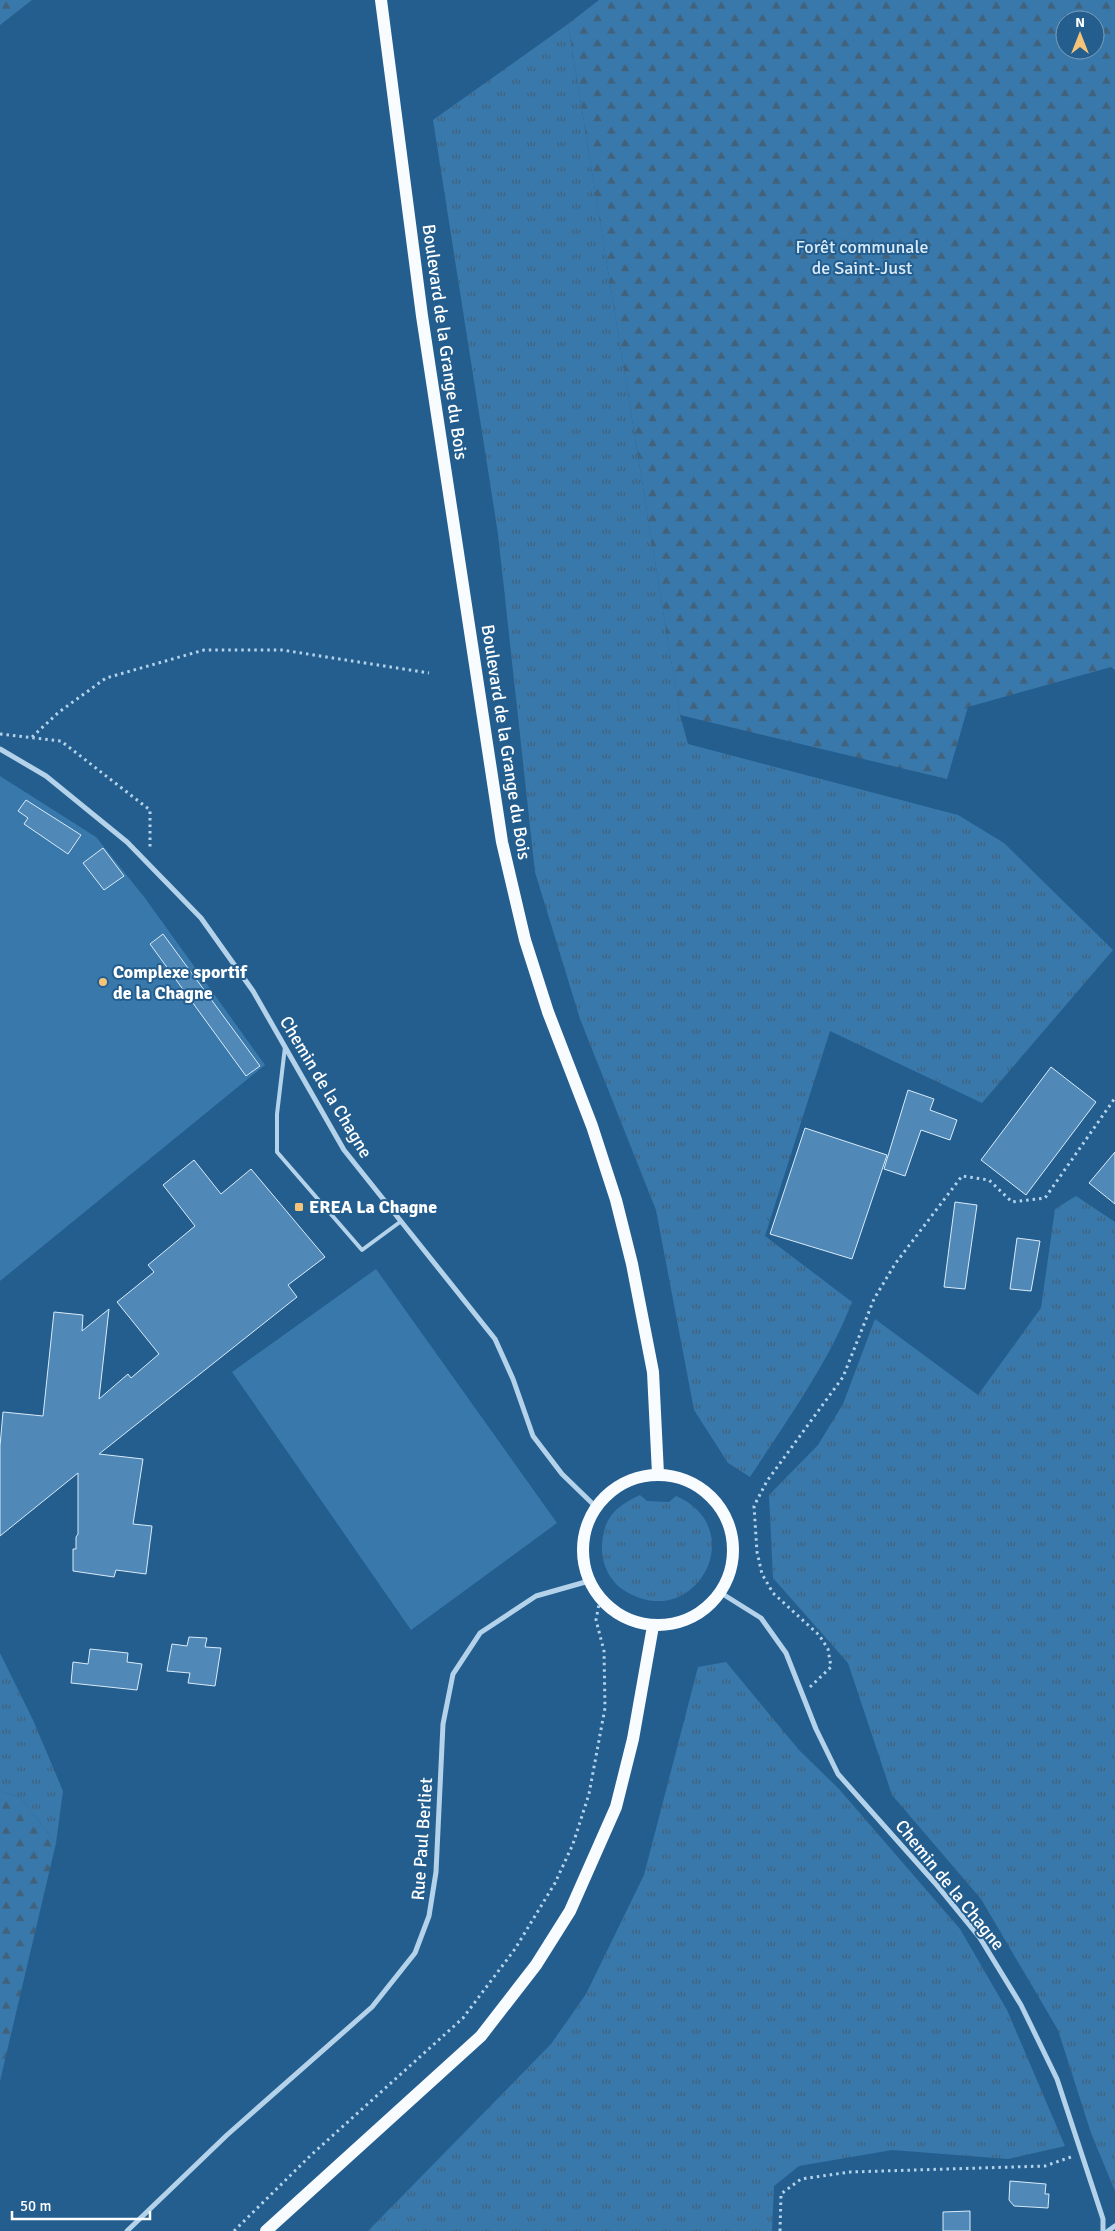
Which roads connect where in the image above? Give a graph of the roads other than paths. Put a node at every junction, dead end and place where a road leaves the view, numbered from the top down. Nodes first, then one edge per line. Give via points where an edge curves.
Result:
1 (381, 0) edge
2 (0, 749) edge
3 (284, 1047) junction
4 (400, 1222) junction
5 (658, 1474) junction
6 (596, 1507) junction
7 (589, 1581) junction
8 (720, 1593) junction
9 (653, 1626) junction
10 (1115, 2226) edge
11 (127, 2231) edge
12 (266, 2231) edge
13 (1103, 2231) edge
14 (1108, 2231) edge

1 - 5 main road, Boulevard de la Grange du Bois via 422,316 502,842 524,940 592,1126 632,1264 653,1372
2 - 3 street, Chemin de la Chagne via 46,776 127,842 201,918 253,991
3 - 4 street, Chemin de la Chagne via 344,1150
3 - 4 lane via 277,1114 277,1152 362,1250
4 - 6 street, Chemin de la Chagne via 495,1339 533,1436 562,1474
5 - 6 main road via 640,1476 623,1483
5 - 8 main road via 676,1476 708,1493 729,1523 733,1559 729,1577
6 - 7 main road via 584,1530 582,1556
7 - 9 main road via 600,1600 616,1614
7 - 11 street, Rue Paul Berliet via 536,1596 480,1633 453,1674 443,1724 436,1872 429,1916 415,1952 372,2007 227,2135
8 - 9 main road via 708,1607 691,1618 673,1625
8 - 13 street, Chemin de la Chagne via 761,1618 786,1653 838,1774 980,1938 1021,2005 1057,2079 1103,2220
9 - 12 main road via 634,1739 616,1807 570,1911 536,1965 481,2036
10 - 14 street

